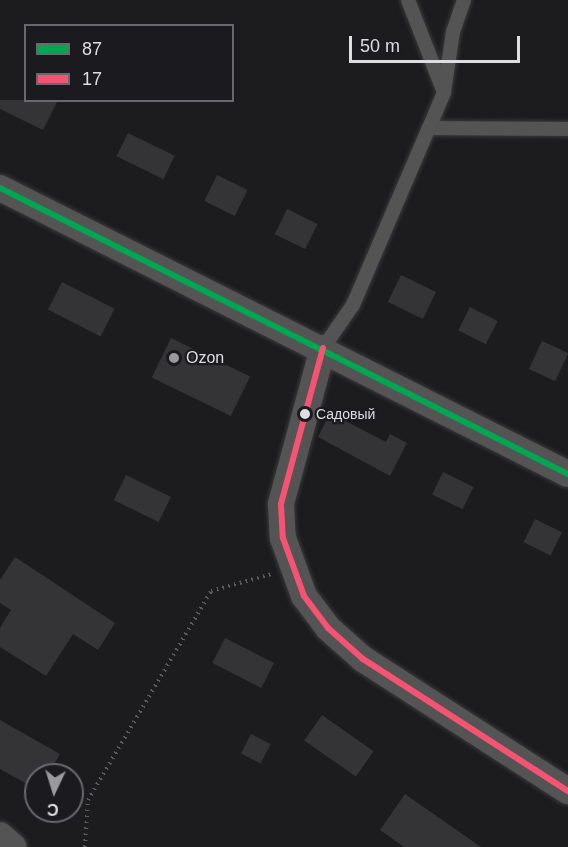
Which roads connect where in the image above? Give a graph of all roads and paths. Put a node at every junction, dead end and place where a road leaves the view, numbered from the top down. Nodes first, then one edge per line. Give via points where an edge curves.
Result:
1 (408, 0) edge
2 (465, 0) edge
3 (444, 92) junction
4 (429, 128) junction
5 (568, 129) edge
6 (0, 188) edge
7 (323, 348) junction
8 (568, 474) edge
9 (292, 568) junction
10 (568, 791) edge
11 (0, 835) edge
12 (14, 847) edge
13 (84, 847) edge

1 - 3 lane
2 - 3 lane via 453,32
3 - 4 lane
4 - 5 lane
4 - 7 lane via 353,305
6 - 7 street
7 - 8 street
7 - 9 street via 281,504 283,538
9 - 10 street via 303,596 328,628 363,659
9 - 13 path via 211,591 88,800
11 - 12 street

